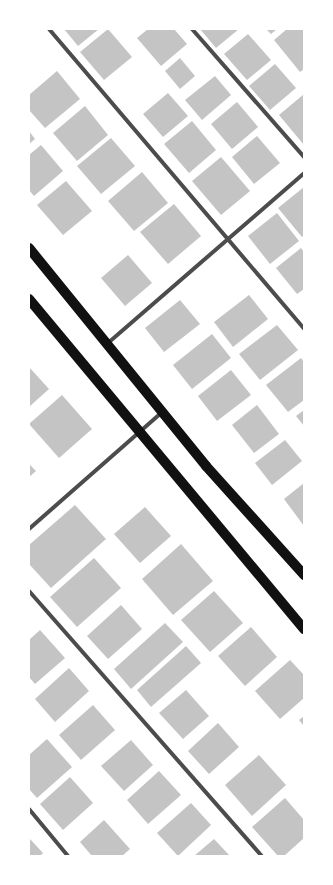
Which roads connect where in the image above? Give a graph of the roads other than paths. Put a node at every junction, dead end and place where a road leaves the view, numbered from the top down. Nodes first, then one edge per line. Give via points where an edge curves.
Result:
1 (49, 29) edge
2 (192, 29) edge
3 (304, 157) edge
4 (304, 173) edge
5 (227, 238) junction
6 (29, 248) edge
7 (29, 300) edge
8 (304, 329) edge
9 (107, 344) junction
10 (162, 412) junction
11 (139, 434) junction
12 (29, 529) edge
13 (304, 575) edge
14 (29, 591) edge
15 (304, 629) edge
16 (29, 809) edge
17 (68, 856) edge
18 (262, 856) edge

1 - 5 street
2 - 3 street
4 - 5 street
5 - 8 street
5 - 9 street
6 - 9 main road
7 - 11 main road
9 - 10 main road
10 - 11 street
10 - 13 main road via 206,466
11 - 12 street
11 - 15 main road
14 - 18 street
16 - 17 street

